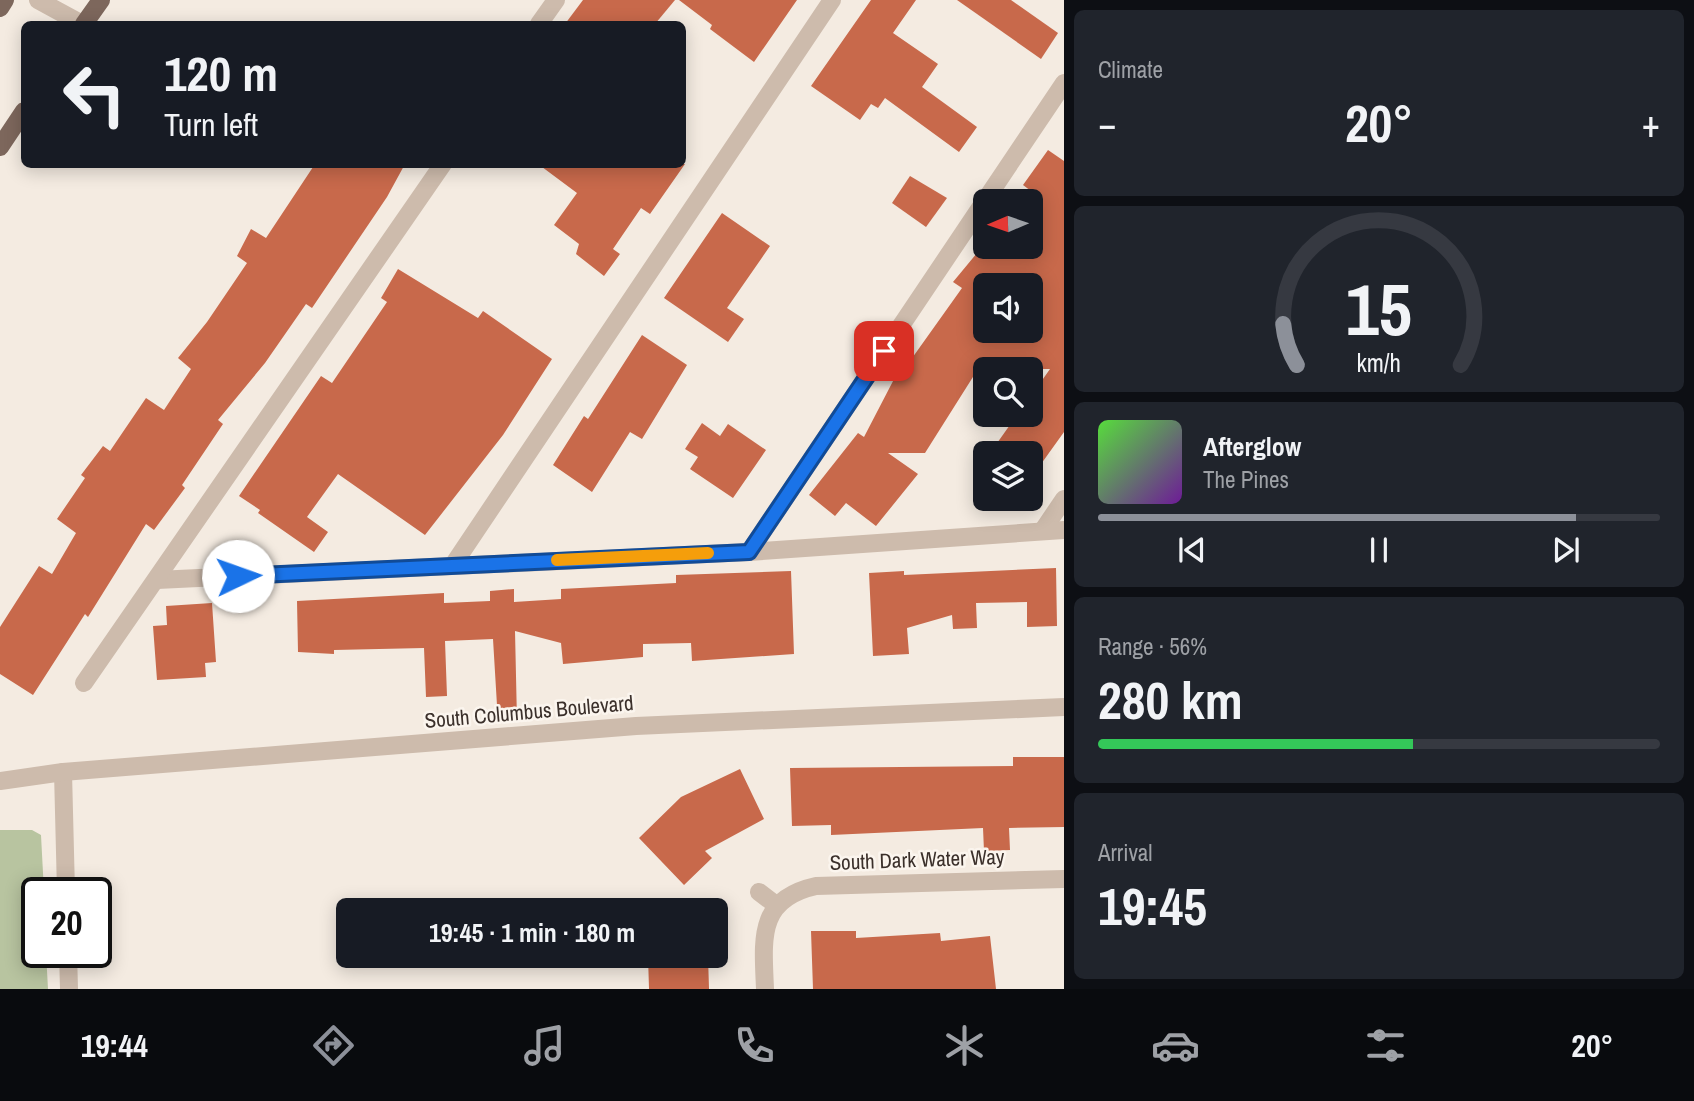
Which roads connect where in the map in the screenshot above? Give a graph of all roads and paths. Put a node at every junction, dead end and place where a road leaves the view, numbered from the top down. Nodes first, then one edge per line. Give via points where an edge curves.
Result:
1 (5, 0) edge
2 (38, 0) edge
3 (101, 0) edge
4 (556, 0) edge
5 (832, 0) edge
6 (0, 8) edge
7 (77, 21) edge
8 (85, 21) edge
9 (541, 21) edge
10 (1064, 83) edge
11 (21, 116) edge
12 (0, 147) edge
13 (440, 168) edge
14 (1064, 499) edge
15 (1043, 530) junction
16 (1064, 530) edge
17 (749, 552) junction
18 (453, 565) junction
19 (158, 580) junction
20 (84, 683) dead end
21 (1064, 707) edge
22 (63, 772) junction
23 (0, 781) edge
24 (66, 877) edge
25 (1064, 879) edge
26 (759, 892) dead end
27 (776, 905) junction
28 (68, 968) edge
29 (69, 989) edge
30 (765, 989) edge

1 - 6 main road
2 - 7 street
3 - 8 main road
4 - 9 street
5 - 18 street
10 - 17 street
11 - 12 main road
13 - 19 street
14 - 15 street
15 - 16 street
15 - 17 street
17 - 18 street
18 - 19 street
19 - 20 street
21 - 22 street, South Columbus Boulevard via 636,726
22 - 23 street, South Columbus Boulevard
22 - 24 street
25 - 27 street, South Dark Water Way via 816,886 800,889
26 - 27 street
27 - 30 street via 766,924
28 - 29 street

